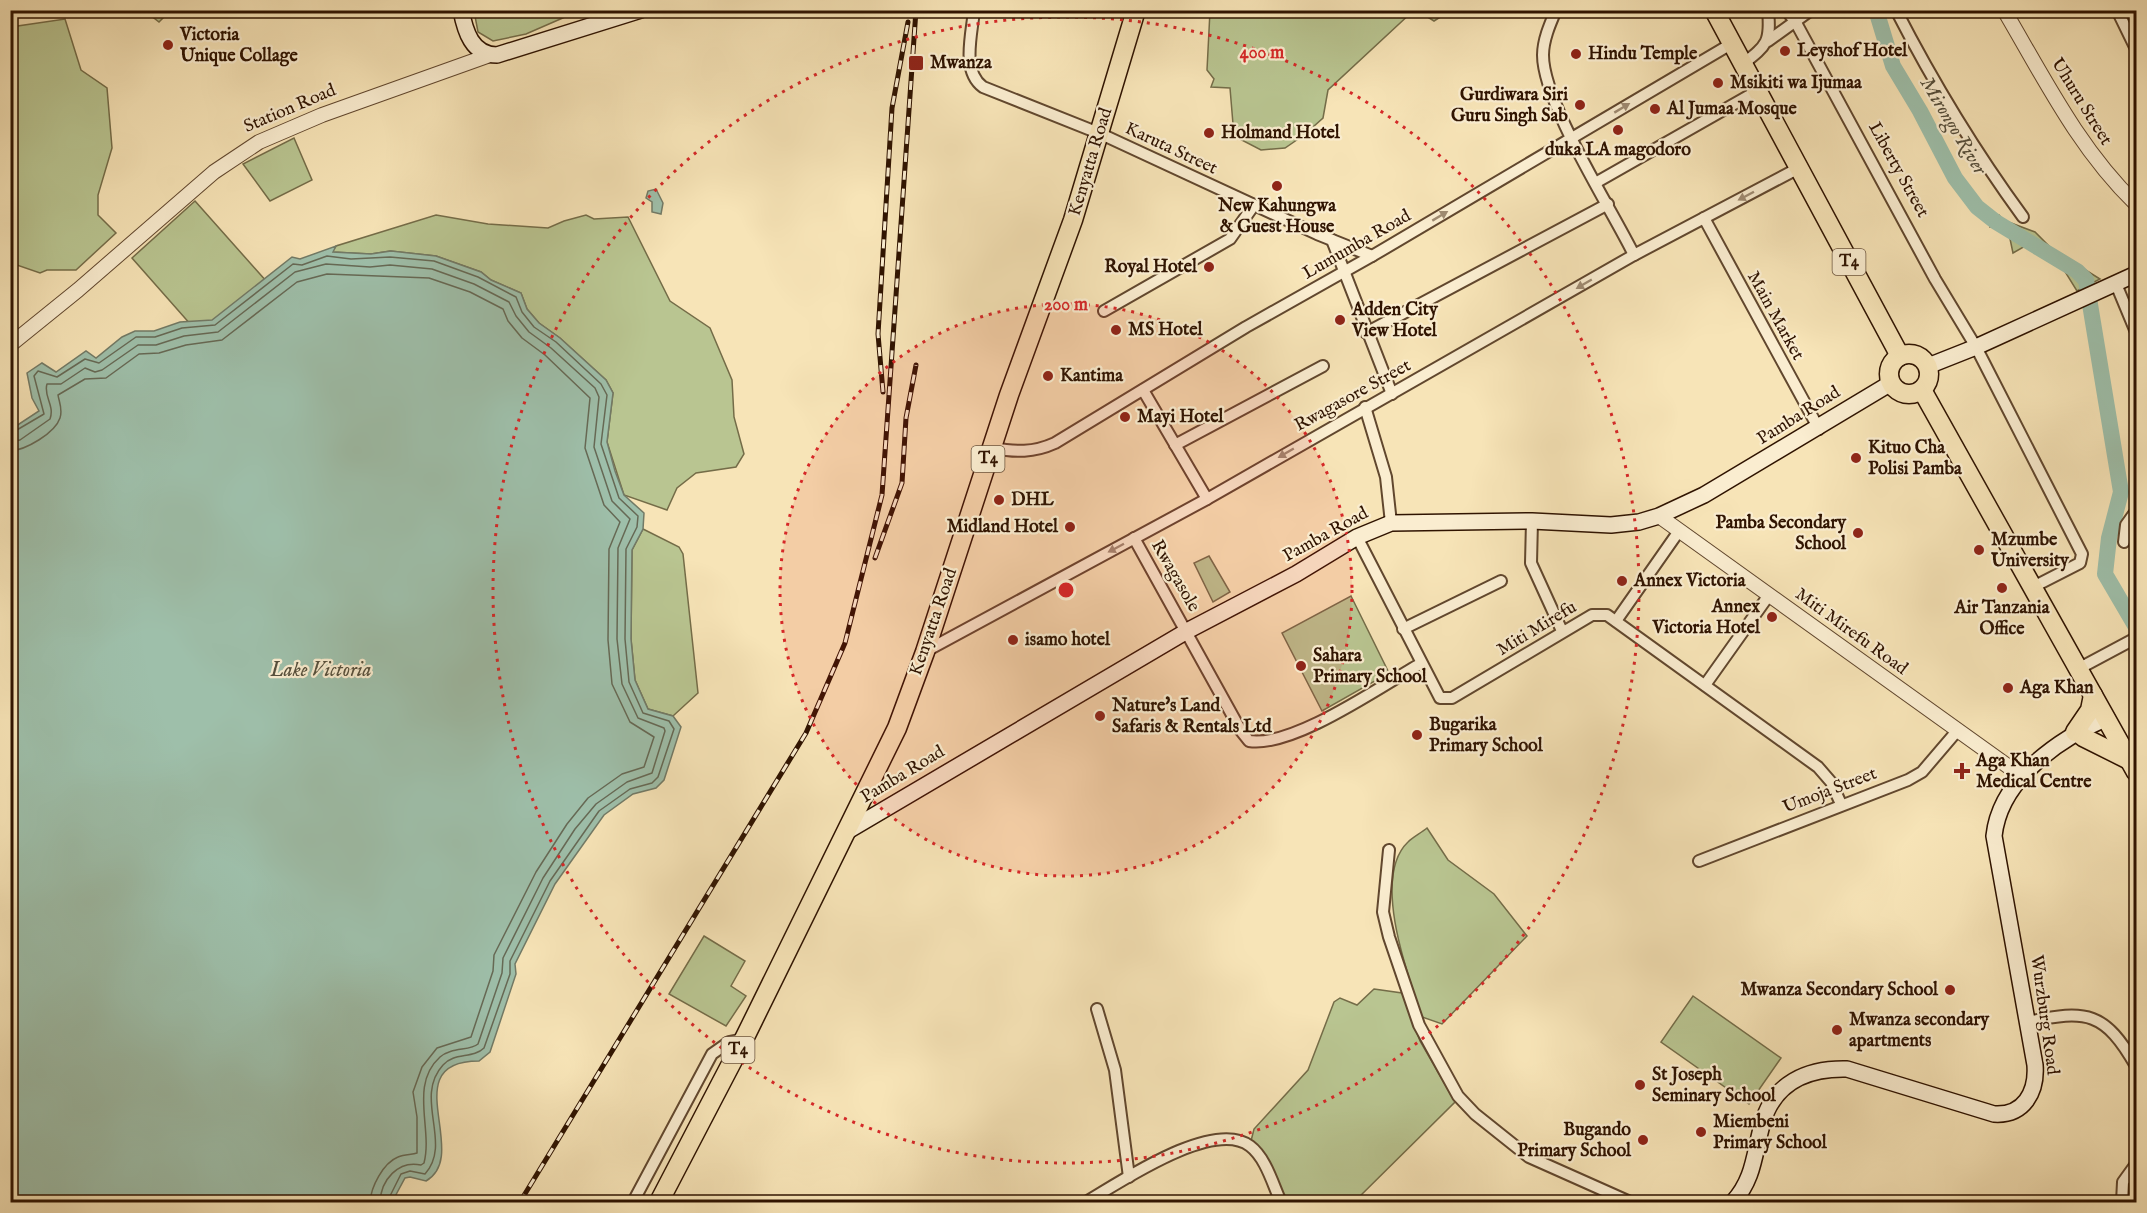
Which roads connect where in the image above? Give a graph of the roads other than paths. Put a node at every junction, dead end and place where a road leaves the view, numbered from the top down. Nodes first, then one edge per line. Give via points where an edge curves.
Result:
1 (461, 10) edge
2 (641, 10) edge
3 (974, 10) edge
4 (1136, 10) edge
5 (1556, 10) edge
6 (1714, 10) edge
7 (1768, 10) edge
8 (1786, 10) edge
9 (1811, 10) edge
10 (1896, 10) edge
11 (2004, 10) edge
12 (2117, 10) edge
13 (1795, 21) junction
14 (1768, 41) junction
15 (1731, 44) junction
16 (2136, 50) edge
17 (490, 55) junction
18 (1743, 64) junction
19 (1757, 91) junction
20 (1101, 134) junction
21 (1572, 138) junction
22 (1797, 169) junction
23 (1597, 182) junction
24 (2135, 201) edge
25 (1608, 204) junction
26 (1254, 205) junction
27 (2023, 217) dead end
28 (1704, 218) junction
29 (1332, 240) junction
30 (1634, 255) junction
31 (1372, 256) junction
32 (1344, 272) junction
33 (2136, 274) edge
34 (2110, 287) junction
35 (1104, 311) dead end
36 (2136, 332) edge
37 (1366, 333) junction
38 (10, 345) edge
39 (1976, 347) junction
40 (1900, 356) junction
41 (1323, 366) dead end
42 (1928, 366) junction
43 (1891, 383) junction
44 (1143, 390) junction
45 (1922, 390) junction
46 (1392, 394) junction
47 (1365, 407) junction
48 (1819, 429) junction
49 (1175, 445) junction
50 (992, 448) junction
51 (1207, 499) junction
52 (2136, 511) edge
53 (1659, 516) junction
54 (1532, 521) junction
55 (1391, 522) junction
56 (1679, 531) junction
57 (1357, 537) junction
58 (1134, 538) junction
59 (2124, 542) dead end
60 (1501, 581) dead end
61 (2031, 588) junction
62 (1769, 595) junction
63 (1616, 621) junction
64 (1403, 629) junction
65 (1187, 631) junction
66 (1562, 631) junction
67 (2131, 640) edge
68 (925, 652) junction
69 (1420, 664) junction
70 (2078, 669) junction
71 (1705, 685) junction
72 (2093, 695) junction
73 (2110, 724) junction
74 (1957, 731) junction
75 (2079, 735) junction
76 (2134, 766) edge
77 (2023, 777) junction
78 (1841, 804) junction
79 (846, 832) junction
80 (1389, 850) dead end
81 (1699, 861) dead end
82 (1097, 1009) dead end
83 (2028, 1022) junction
84 (744, 1039) junction
85 (2136, 1066) edge
86 (2136, 1164) edge
87 (1129, 1177) junction
88 (633, 1203) edge
89 (659, 1203) edge
90 (1086, 1203) edge
91 (1281, 1203) edge
92 (1630, 1203) edge
93 (1733, 1203) edge
94 (2122, 1203) edge

1 - 17 main road via 471,42
2 - 17 main road, Station Road via 513,52
3 - 20 street, Karuta Street via 970,68 974,80 982,87
4 - 20 highway, Kenyatta Road / T4
5 - 21 street via 1543,55 1548,85
6 - 15 highway, T4
7 - 14 street
8 - 13 street, Liberty Street
9 - 13 street
10 - 27 street via 1975,152
11 - 24 street, Uhuru Street via 2079,137 2106,175
12 - 16 street
13 - 14 street
13 - 39 street, Liberty Street
14 - 18 street
15 - 18 highway, T4
21 -> 15 street, Lumumba Road
17 - 38 street, Station Road via 258,142 214,172
18 - 19 highway, T4
19 - 22 highway, T4
19 - 23 street
20 - 26 street, Karuta Street
20 - 50 highway, Kenyatta Road / T4
21 - 23 street
31 -> 21 street, Lumumba Road
22 -> 28 street, Rwagasore Street
22 - 40 highway, T4
23 - 25 street
25 - 30 street
25 - 37 street
26 - 29 street, Karuta Street
26 - 35 street via 1230,239
28 - 30 street, Rwagasore Street
28 - 48 street, Main Market
29 - 31 street, Karuta Street
29 - 32 street
30 -> 46 street, Rwagasore Street
31 - 32 street, Lumumba Road
32 - 37 street
32 - 44 street, Lumumba Road
33 - 34 main road
34 - 36 street
34 - 39 main road
37 - 46 street
39 - 42 main road
39 - 61 street, Liberty Street via 2082,554 2080,563
40 - 42 highway via 1915,354
40 - 43 highway via 1891,365
41 - 49 street
42 - 45 highway via 1929,379
43 - 45 highway via 1911,395
43 - 48 main road, Pamba Road
44 - 49 street
44 - 50 street, Lumumba Road via 1041,450
45 - 61 highway
46 - 47 street, Rwagasore Street
47 -> 51 street, Rwagasore Street
47 - 55 street via 1386,477
48 - 53 main road, Pamba Road via 1704,495
49 - 51 street
50 - 68 highway, Kenyatta Road / T4
51 - 58 street, Rwagasore Street
52 - 59 street via 2126,525
53 - 54 main road, Pamba Road via 1611,525
53 - 56 street, Miti Mirefu Road
54 - 55 main road, Pamba Road
54 - 66 street via 1531,563
55 - 57 main road, Pamba Road
56 - 62 street, Miti Mirefu Road
56 - 63 street
57 - 64 street, Miti Mirefu
57 - 65 main road, Pamba Road
58 - 65 street, Rwagasole
58 -> 68 street, Rwagasore Street
60 - 64 street
61 - 70 highway
62 - 71 street
62 - 74 street, Miti Mirefu Road
63 - 66 street, Miti Mirefu via 1607,615 1592,615
63 - 71 street, Miti Mirefu
64 - 69 street, Miti Mirefu
65 - 69 street, Rwagasole via 1241,731 1252,742 1300,732
65 - 79 main road, Pamba Road
66 - 69 street, Miti Mirefu via 1447,700 1440,698
67 - 70 street
68 - 79 highway, Kenyatta Road / T4 via 888,748
70 - 72 highway
71 - 78 street, Miti Mirefu via 1818,767 1831,782
72 - 73 highway
72 - 75 highway
73 - 75 main road, Wurzburg Road
73 - 76 highway
74 - 77 street, Miti Mirefu Road
74 - 78 street, Umoja Street via 1922,772
75 - 76 highway
75 - 77 main road, Wurzburg Road via 2054,749
77 - 83 main road, Wurzburg Road via 1998,813 1994,836
78 - 81 street, Umoja Street
79 - 84 highway, Kenyatta Road / T4
80 - 92 street via 1383,912 1389,938 1419,1025 1458,1096 1529,1157
82 - 87 street via 1115,1070
83 - 85 street via 2059,1015 2089,1016 2109,1029
83 - 93 main road, Wurzburg Road via 2036,1080 2033,1092 2025,1103 2005,1114 1964,1106 1847,1069 1807,1073 1780,1094 1768,1110 1754,1167
84 - 88 street via 729,1042 712,1054
84 - 89 highway, Kenyatta Road / T4
86 - 94 street via 2123,1182
87 - 90 street
87 - 91 street via 1180,1150 1218,1140 1242,1141 1255,1150

